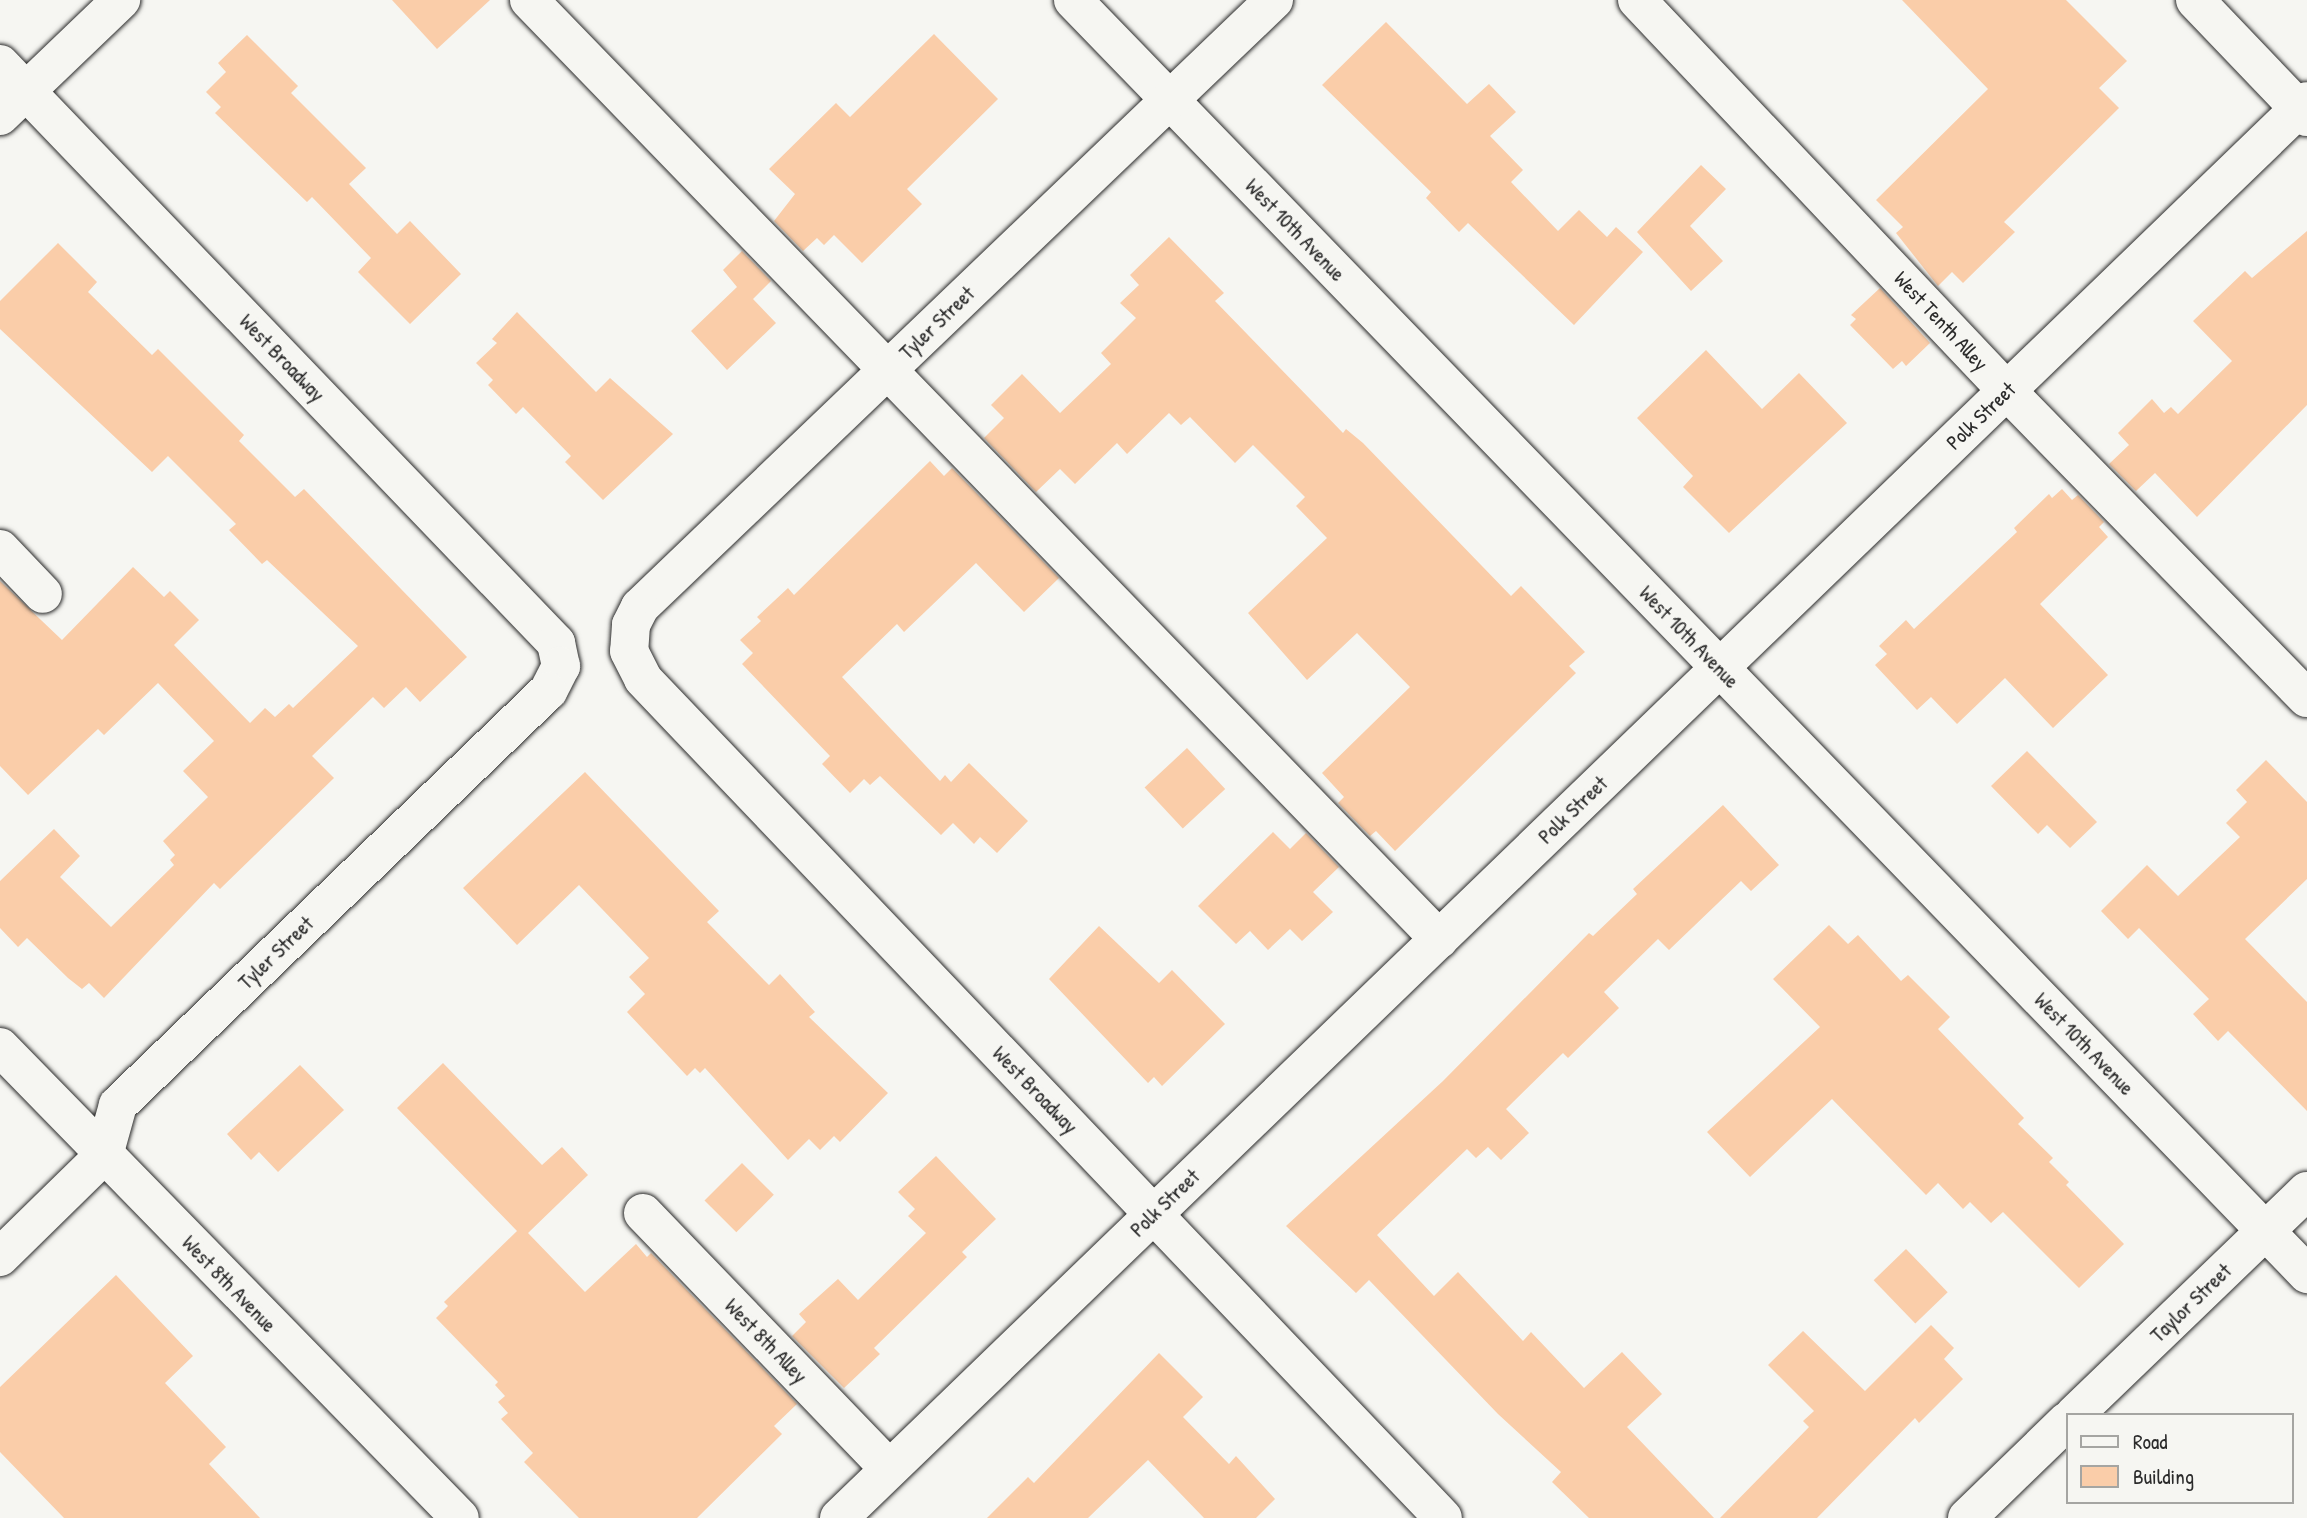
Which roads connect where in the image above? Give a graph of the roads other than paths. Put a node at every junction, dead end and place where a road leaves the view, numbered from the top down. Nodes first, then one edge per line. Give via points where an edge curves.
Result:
1 (121, 0) edge
2 (528, 0) edge
3 (1073, 0) edge
4 (1274, 0) edge
5 (1637, 0) edge
6 (2194, 0) edge
7 (0, 64) edge
8 (1169, 100) junction
9 (13, 104) edge
10 (2304, 109) edge
11 (886, 373) junction
12 (2007, 391) junction
13 (0, 550) edge
14 (43, 594) dead end
15 (561, 654) joint
16 (631, 660) joint
17 (1719, 668) junction
18 (2307, 698) edge
19 (1439, 939) junction
20 (0, 1047) edge
21 (104, 1155) junction
22 (2307, 1191) edge
23 (642, 1213) dead end
24 (1154, 1214) junction
25 (2266, 1231) junction
26 (0, 1257) edge
27 (2307, 1274) edge
28 (2076, 1413) edge
29 (2066, 1422) edge
30 (889, 1469) junction
31 (460, 1518) edge
32 (839, 1518) edge
33 (1443, 1518) edge
34 (1967, 1518) edge

1 - 9 street
2 - 11 street
3 - 8 street, West 10th Avenue
4 - 8 street, Tyler Street
5 - 12 street, West Tenth Alley
6 - 10 street
7 - 9 street, West Broadway
8 - 11 street, Tyler Street
8 - 17 street, West 10th Avenue
9 - 15 street, West Broadway via 546,633
10 - 12 street, Polk Street
11 - 16 street, Tyler Street via 640,607 631,625
11 - 19 street
12 - 17 street, Polk Street
12 - 18 street, West Tenth Alley
13 - 14 street
15 - 21 street, Tyler Street via 561,666 548,691 118,1105
16 - 24 street, West Broadway via 643,679
17 - 19 street, Polk Street
17 - 25 street, West 10th Avenue
19 - 24 street, Polk Street
20 - 21 street, West 8th Avenue
21 - 26 street, Tyler Street
21 - 31 street, West 8th Avenue
22 - 25 street, Taylor Street
23 - 30 street, West 8th Alley
24 - 30 street, Polk Street
24 - 33 street, West Broadway
25 - 27 street, West 10th Avenue
25 - 28 street, Taylor Street
29 - 34 street
30 - 32 street, Polk Street

